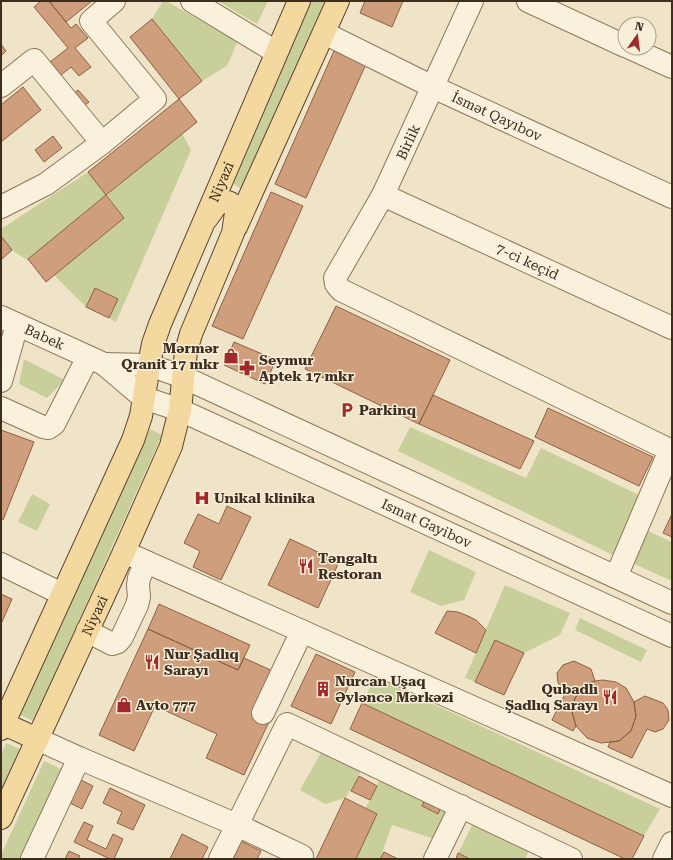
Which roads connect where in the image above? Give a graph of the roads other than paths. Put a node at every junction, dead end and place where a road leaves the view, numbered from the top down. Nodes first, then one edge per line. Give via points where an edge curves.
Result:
1 (114, 1) edge
2 (192, 1) edge
3 (299, 1) edge
4 (338, 1) edge
5 (472, 1) edge
6 (528, 1) edge
7 (324, 33) junction
8 (617, 42) edge
9 (276, 52) junction
10 (648, 56) edge
11 (672, 67) edge
12 (1, 86) edge
13 (433, 87) junction
14 (102, 142) junction
15 (383, 195) junction
16 (672, 197) edge
17 (1, 208) edge
18 (205, 221) junction
19 (233, 233) junction
20 (9, 321) edge
21 (672, 328) edge
22 (96, 360) junction
23 (149, 365) junction
24 (183, 377) junction
25 (1, 381) edge
26 (144, 398) junction
27 (1, 408) edge
28 (180, 410) junction
29 (671, 450) edge
30 (124, 552) junction
31 (146, 562) junction
32 (1, 564) edge
33 (616, 578) junction
34 (62, 594) junction
35 (672, 604) edge
36 (87, 631) junction
37 (302, 632) junction
38 (672, 636) edge
39 (263, 713) dead end
40 (2, 726) edge
41 (37, 739) junction
42 (79, 758) junction
43 (672, 796) edge
44 (461, 806) junction
45 (1, 818) edge
46 (237, 825) junction
47 (672, 843) edge
48 (32, 859) edge
49 (220, 859) edge
50 (301, 859) edge
51 (435, 859) edge
52 (571, 859) edge
53 (664, 859) edge

1 - 14 street via 91,21 155,99
2 - 9 street
3 - 9 main road, Niyazi
4 - 7 main road
5 - 13 street, Birlik
6 - 8 street
7 - 13 street, İsmət Qayıbov
7 - 19 main road
9 - 18 main road, Niyazi
10 - 11 street
12 - 14 street via 34,60
13 - 15 street, Birlik
13 - 16 street, İsmət Qayıbov
14 - 17 street via 46,184
15 - 21 street, 7-ci keçid
15 - 29 street, Birlik via 335,278 341,290
18 - 19 main road via 217,204 224,201 230,203 235,207 236,213
18 - 23 main road, Niyazi via 160,324
19 - 24 main road, Niyazi via 191,334
20 - 22 street, Babek
20 - 25 street
22 - 23 street
22 - 26 street
22 - 27 street via 54,424 48,428
23 - 24 street
23 - 26 main road, Niyazi
24 - 28 main road, Niyazi
24 - 33 street
26 - 28 street, Ismat Gayibov
26 - 34 main road, Niyazi via 133,440
28 - 30 main road, Niyazi via 171,446
28 - 38 street, Ismat Gayibov
29 - 33 street
30 - 31 street
30 - 36 main road, Niyazi
31 - 36 street via 139,578 137,605 118,642 112,644
31 - 37 street
32 - 34 street
33 - 35 street
34 - 40 main road, Niyazi
36 - 41 main road, Niyazi
37 - 39 street
37 - 43 street
40 - 41 main road
41 - 42 street
41 - 45 main road, Niyazi
42 - 46 street
42 - 48 street
44 - 46 street via 287,724
44 - 51 street
44 - 52 street
46 - 49 street
46 - 50 street via 302,856
47 - 53 street

